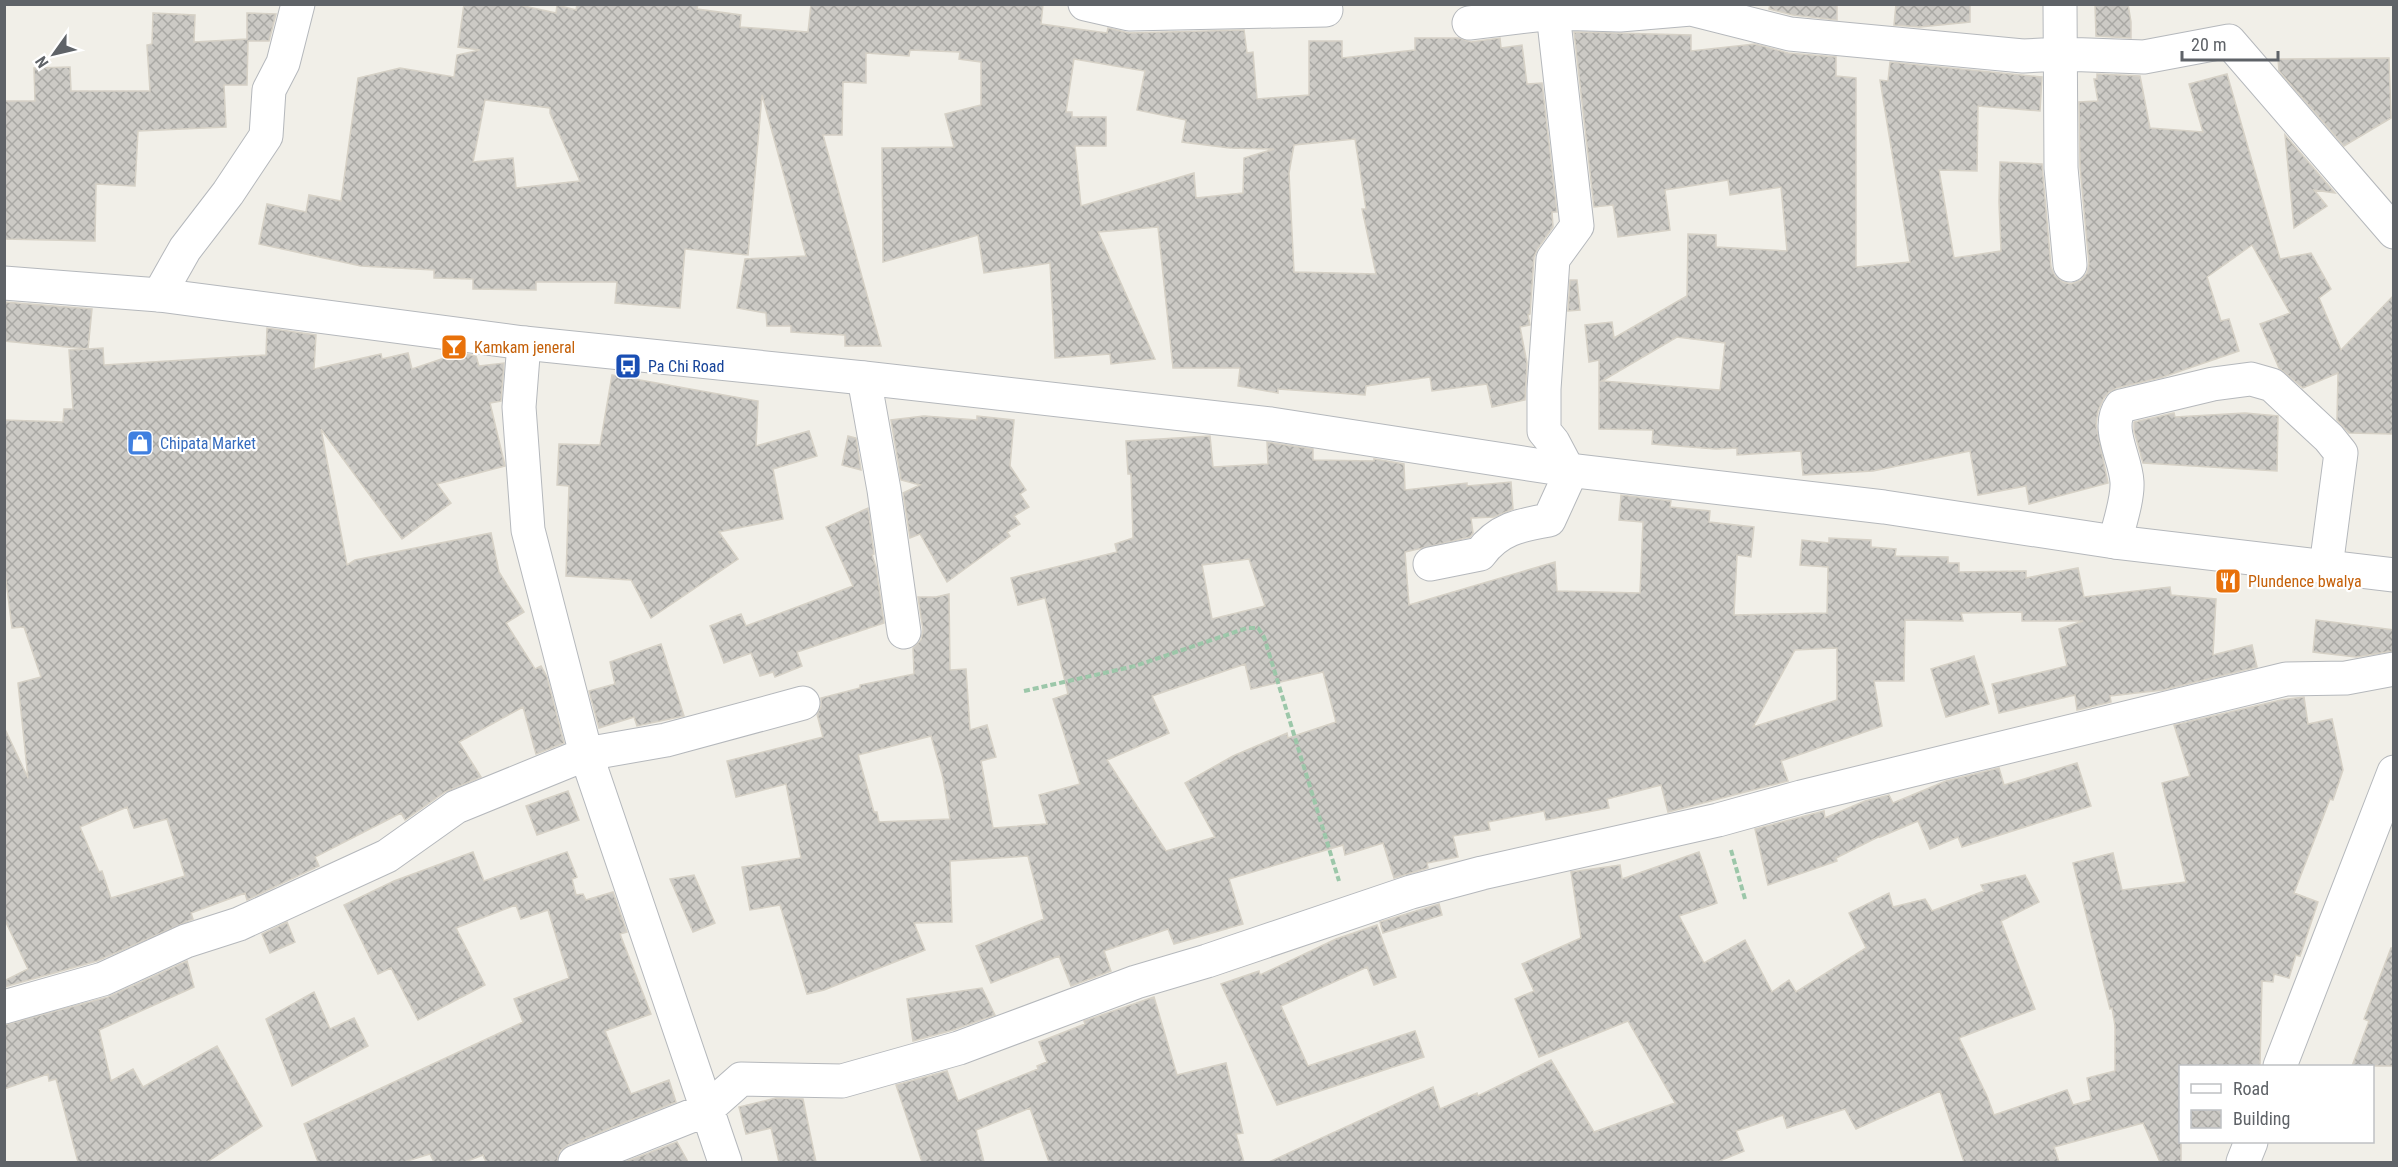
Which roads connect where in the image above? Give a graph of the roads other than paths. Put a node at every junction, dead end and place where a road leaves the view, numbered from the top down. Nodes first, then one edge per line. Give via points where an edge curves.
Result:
1 (298, 4) edge
2 (1085, 4) edge
3 (2060, 4) edge
4 (1326, 10) dead end
5 (1553, 13) junction
6 (1469, 23) dead end
7 (2061, 54) junction
8 (2394, 232) edge
9 (2070, 265) dead end
10 (4, 283) edge
11 (159, 295) junction
12 (524, 343) junction
13 (864, 378) junction
14 (1568, 470) junction
15 (2115, 542) junction
16 (1430, 564) dead end
17 (2326, 567) junction
18 (2394, 575) edge
19 (904, 632) dead end
20 (2394, 669) edge
21 (803, 703) dead end
22 (586, 754) junction
23 (2394, 772) edge
24 (4, 1007) edge
25 (2280, 1065) edge
26 (706, 1110) junction
27 (2251, 1143) edge
28 (575, 1162) edge
29 (725, 1162) edge
30 (2243, 1162) edge

1 - 11 street via 283,63 269,90 266,136 185,249
2 - 4 street via 1129,14
3 - 7 street
5 - 6 street
5 - 7 street via 1620,15 1691,9 1790,34 2023,56
5 - 14 street via 1577,226 1553,258 1544,431
7 - 8 street via 2144,57 2229,41
7 - 9 street via 2061,168
10 - 11 street
11 - 12 street
12 - 13 street
12 - 22 street via 519,406 528,530
13 - 14 street via 1271,424
13 - 19 street
14 - 15 street via 1884,507
14 - 16 street via 1570,474 1549,520 1520,524 1491,539 1480,554
15 - 17 street
15 - 17 street via 2127,483 2114,425 2121,406 2250,379 2272,385 2341,453
17 - 18 street
20 - 26 street via 2346,678 2286,679 1718,820 1482,873 1136,982 959,1048 842,1081 741,1079
21 - 22 street via 666,740
22 - 24 street via 456,807 387,856 239,924 186,941 103,979
22 - 26 street
23 - 25 street
26 - 28 street
26 - 29 street
27 - 30 street

